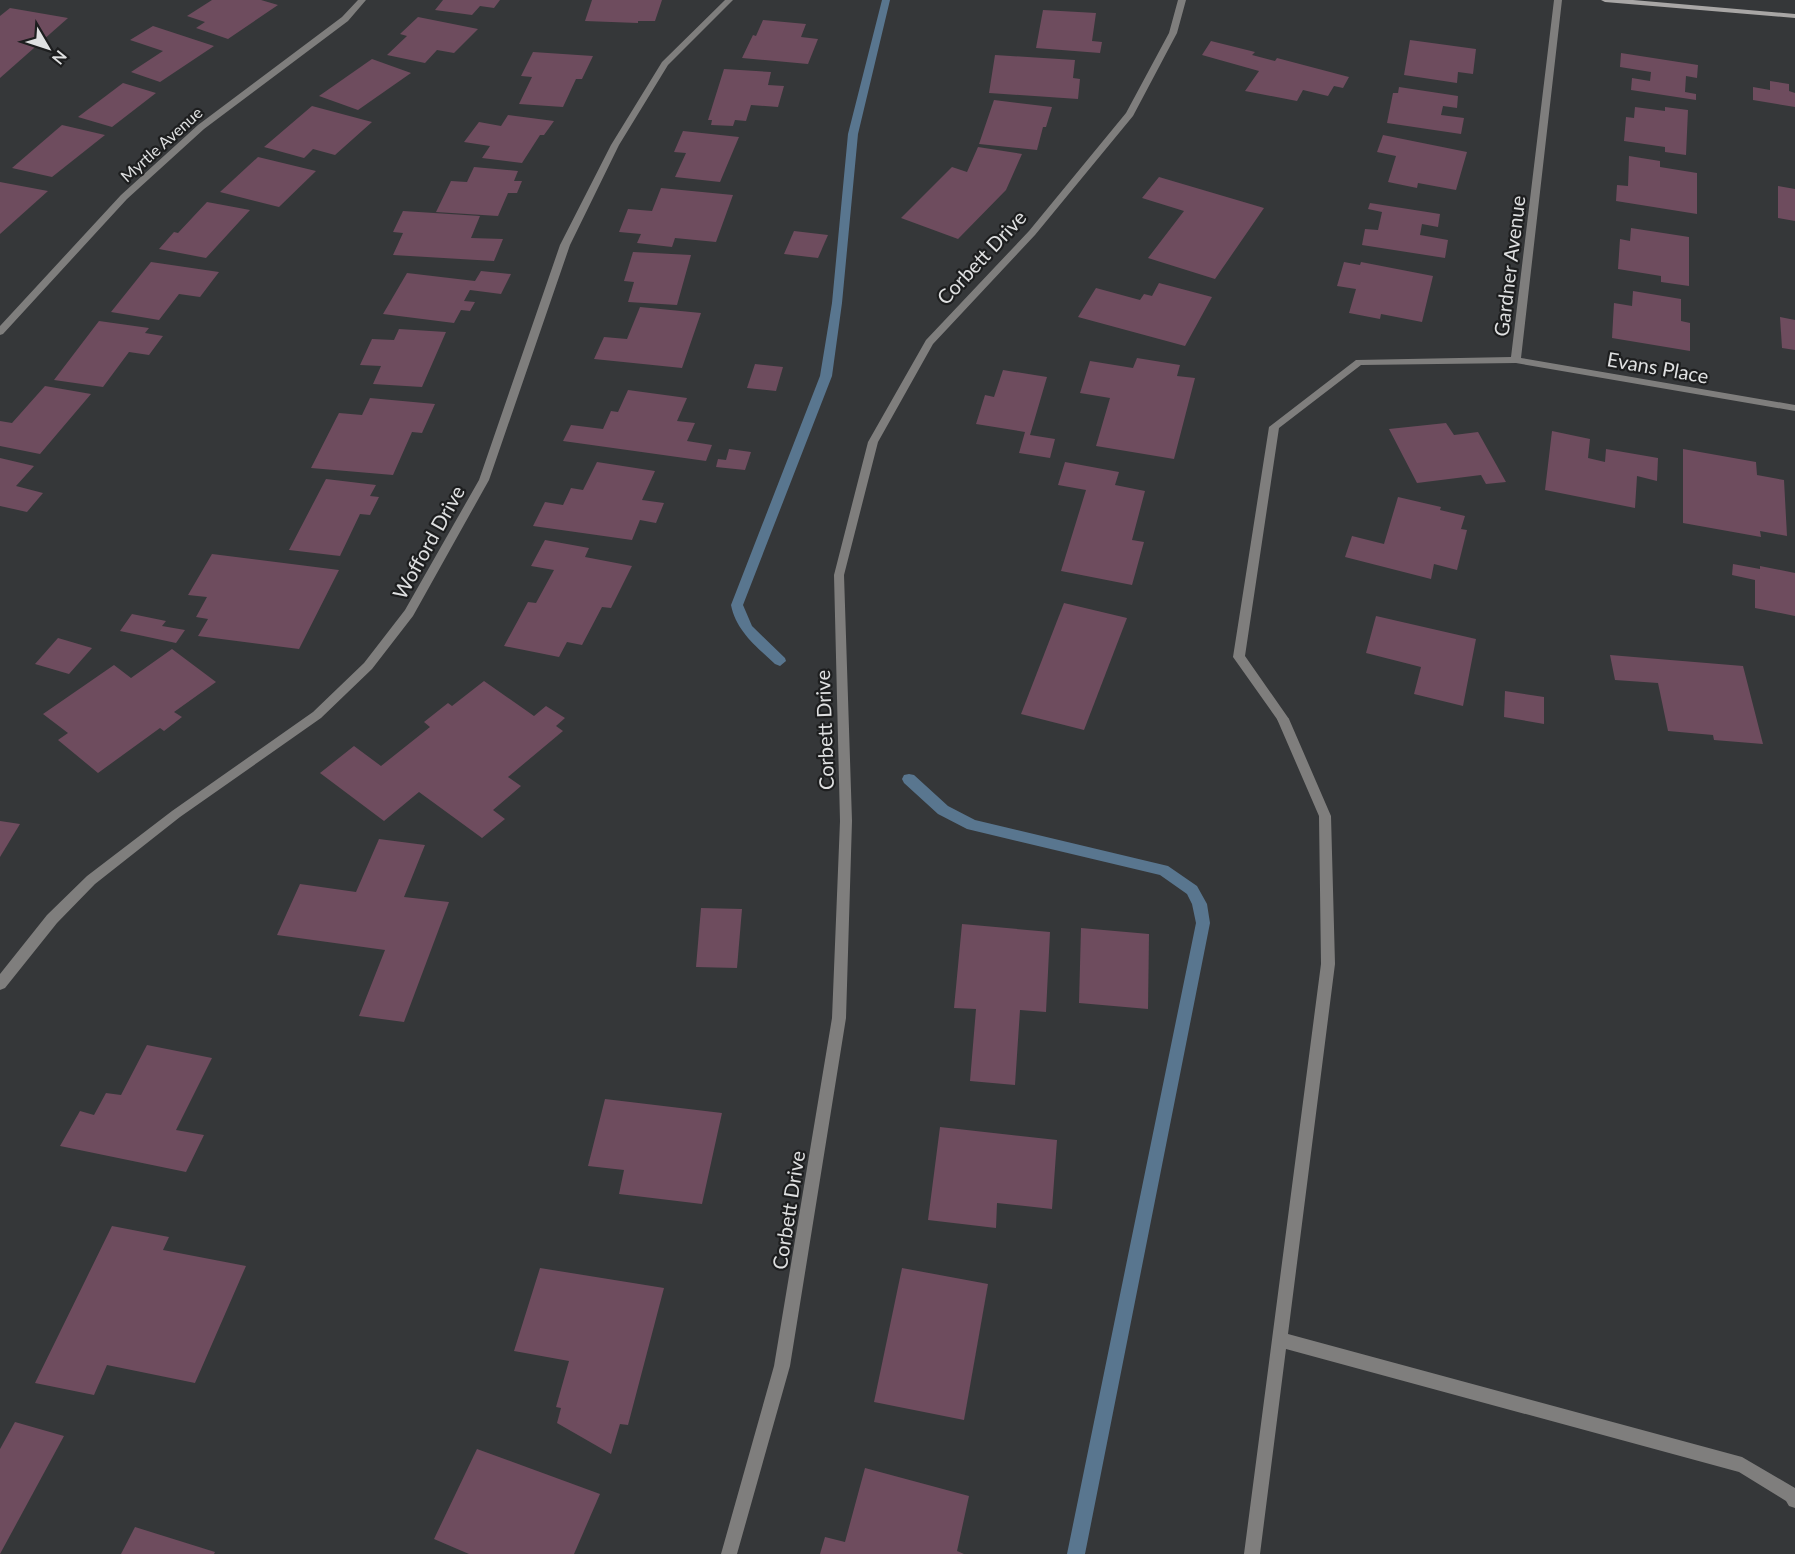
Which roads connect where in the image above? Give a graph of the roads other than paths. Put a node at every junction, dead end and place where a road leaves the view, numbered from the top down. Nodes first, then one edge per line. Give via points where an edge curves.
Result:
1 (362, 0) edge
2 (729, 0) edge
3 (1182, 0) edge
4 (1558, 0) edge
5 (1605, 0) edge
6 (1795, 16) edge
7 (0, 332) edge
8 (1516, 360) junction
9 (1795, 408) edge
10 (0, 984) edge
11 (1281, 1340) junction
12 (1795, 1500) edge
13 (729, 1554) edge
14 (1252, 1554) edge

1 - 7 street, Myrtle Avenue via 345,19 201,127 124,197
2 - 10 street, Wofford Drive via 665,64 615,145 565,245 484,480 409,613 368,666 317,715 176,814 92,880 52,919
3 - 13 street, Corbett Drive via 1173,33 1130,114 1032,233 928,342 873,442 839,575 846,821 839,1018 782,1366
4 - 8 street, Gardner Avenue
5 - 6 street
8 - 9 street, Evans Place
8 - 11 street, Gardner Avenue via 1359,362 1274,427 1239,657 1283,719 1325,816 1328,964
11 - 12 street via 1742,1465
11 - 14 street, Gardner Avenue

